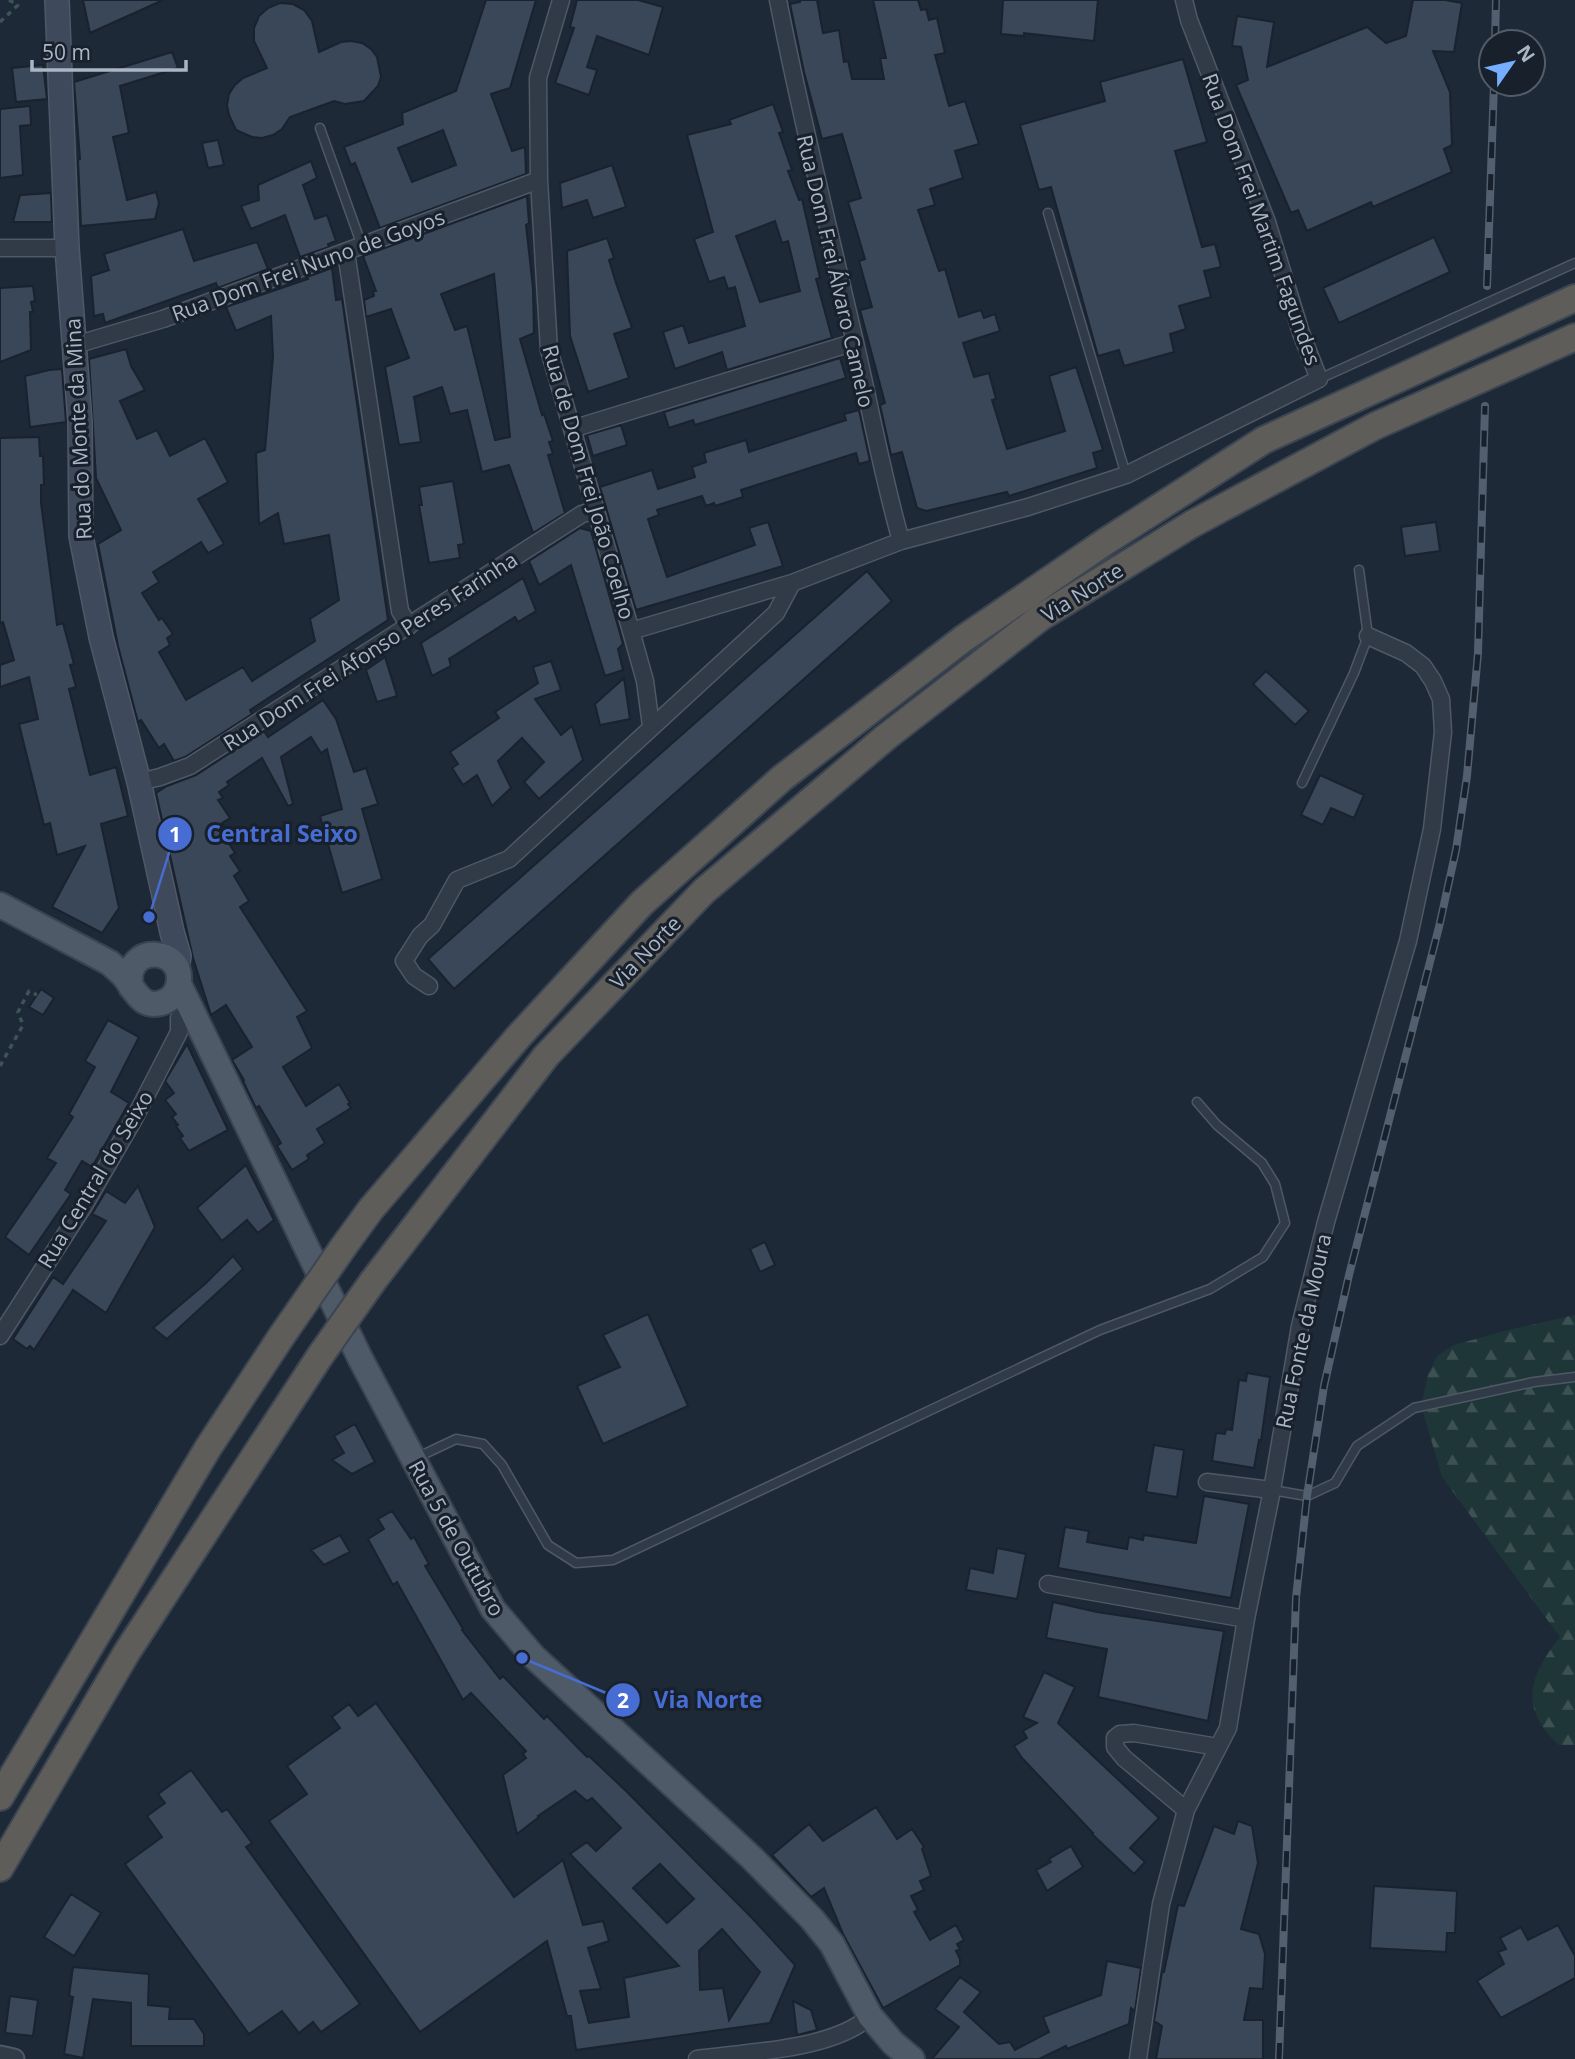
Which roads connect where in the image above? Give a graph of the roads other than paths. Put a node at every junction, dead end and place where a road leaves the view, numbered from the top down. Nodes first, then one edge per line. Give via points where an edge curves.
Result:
1 (57, 0) edge
2 (561, 0) edge
3 (778, 0) edge
4 (1184, 0) edge
5 (320, 128) dead end
6 (539, 180) junction
7 (1048, 213) dead end
8 (0, 248) edge
9 (67, 248) junction
10 (354, 249) junction
11 (1575, 263) edge
12 (1575, 298) edge
13 (1575, 337) edge
14 (855, 342) junction
15 (75, 345) junction
16 (1319, 379) junction
17 (572, 429) junction
18 (1126, 475) junction
19 (596, 510) junction
20 (901, 541) junction
21 (1359, 570) dead end
22 (792, 583) junction
23 (409, 626) junction
24 (631, 631) junction
25 (1368, 636) junction
26 (652, 726) junction
27 (139, 782) junction
28 (1302, 783) dead end
29 (0, 905) edge
30 (172, 932) junction
31 (145, 956) junction
32 (110, 963) junction
33 (429, 986) dead end
34 (131, 987) junction
35 (180, 1000) junction
36 (1196, 1102) dead end
37 (0, 1336) edge
38 (1575, 1377) edge
39 (413, 1460) junction
40 (1207, 1482) dead end
41 (1272, 1490) junction
42 (1048, 1584) dead end
43 (1246, 1619) junction
44 (1218, 1747) junction
45 (0, 1797) edge
46 (1186, 1810) junction
47 (0, 1868) edge
48 (870, 2016) junction
49 (782, 2053) edge
50 (0, 2056) edge
51 (14, 2059) edge
52 (697, 2059) edge
53 (912, 2059) edge
54 (1138, 2059) edge

1 - 9 main road, Rua do Monte da Mina
2 - 6 street, Rua de Dom Frei João Coelho via 538,78
3 - 14 street, Rua Dom Frei Álvaro Camelo via 812,167
4 - 16 street, Rua Dom Frei Martim Fagundes via 1267,222
5 - 10 lane
6 - 10 street, Rua Dom Frei Nuno de Goyos
6 - 17 street, Rua de Dom Frei João Coelho via 549,350
7 - 18 lane
8 - 9 street
9 - 15 main road, Rua do Monte da Mina
10 - 15 street, Rua Dom Frei Nuno de Goyos via 163,319
10 - 23 street via 400,611
11 - 16 lane
12 - 45 highway, Via Norte, bridge via 1264,440 1105,542 963,639 792,769 642,903 519,1036 344,1246 208,1448
13 - 47 highway, Via Norte, bridge via 1375,426 1192,524 1041,617 886,737 704,891 546,1056 373,1281 127,1652
14 - 17 street
14 - 20 street, Rua Dom Frei Álvaro Camelo
15 - 27 main road, Rua do Monte da Mina via 81,536 101,637
16 - 18 street, Rua Dom Frei Martim Fagundes
17 - 19 street, Rua de Dom Frei João Coelho
18 - 20 street, Rua Dom Frei Martim Fagundes
19 - 23 street, Rua Dom Frei Afonso Peres Farinha via 582,514
19 - 24 street, Rua de Dom Frei João Coelho
20 - 22 street, Rua Dom Frei Martim Fagundes
21 - 25 lane
22 - 24 street, Rua Dom Frei Martim Fagundes
22 - 26 street via 776,613
23 - 27 street, Rua Dom Frei Afonso Peres Farinha via 190,766
24 - 26 street
25 - 28 lane
25 - 41 street, Rua Fonte da Moura via 1423,666 1441,699 1443,732 1432,830 1410,928 1300,1326
26 - 33 street via 509,859 457,880 432,925 404,961 414,976
27 - 30 main road, Rua do Monte da Mina
29 - 32 main road
30 - 31 main road
30 - 35 main road, Rua do Monte da Mina
31 - 32 main road
31 - 34 main road via 131,971
31 - 35 main road via 165,956
32 - 34 main road
34 - 35 main road via 146,1002
35 - 37 street, Rua Central do Seixo via 178,1032 134,1119
35 - 39 main road, Rua 5 de Outubro
36 - 39 lane via 1262,1163 1275,1184 1285,1223 1263,1257 1210,1289 1100,1330 613,1560 576,1563 548,1545 502,1465 483,1444 456,1439
38 - 41 lane via 1414,1408 1357,1446 1335,1483 1307,1496
39 - 48 main road, Rua 5 de Outubro via 493,1609 511,1633 812,1919 832,1944
40 - 41 street
41 - 43 street, Rua Fonte da Moura
42 - 43 street
43 - 44 street, Rua Fonte da Moura via 1228,1728
44 - 46 street, Rua Fonte da Moura
44 - 46 street via 1134,1733 1115,1738 1115,1747 1124,1758
46 - 54 street, Rua Fonte da Moura via 1161,1904
48 - 49 street via 859,2026 824,2041
48 - 53 main road, Rua 5 de Outubro
49 - 52 street
50 - 51 street

